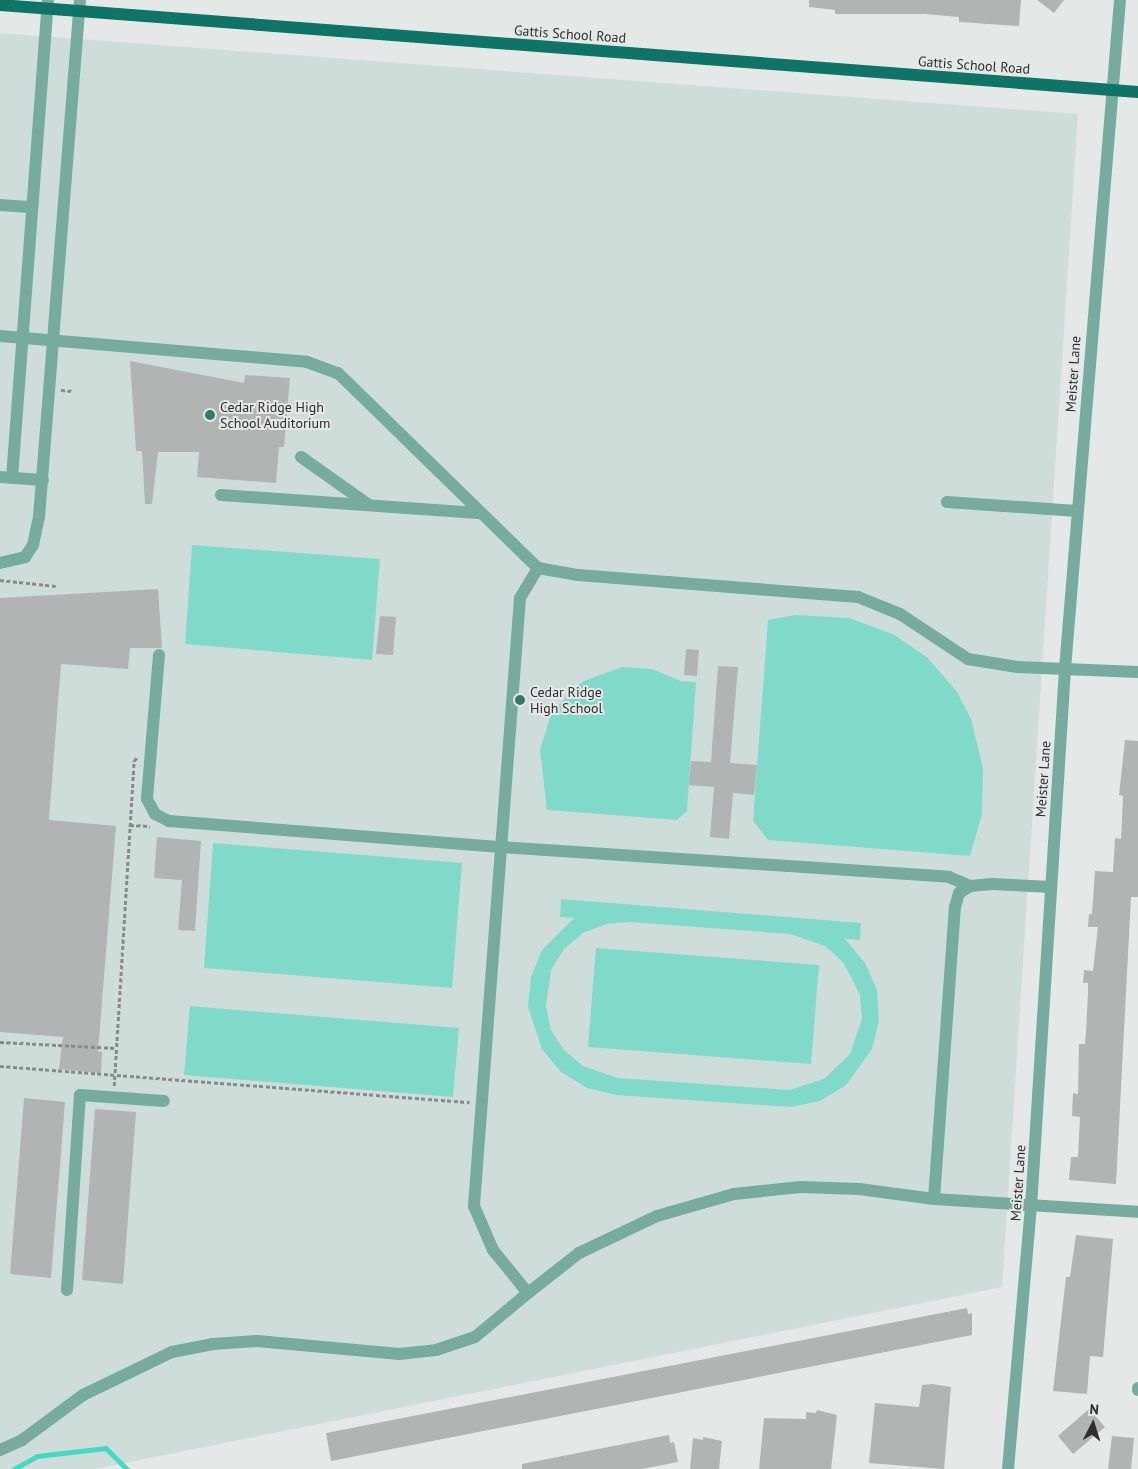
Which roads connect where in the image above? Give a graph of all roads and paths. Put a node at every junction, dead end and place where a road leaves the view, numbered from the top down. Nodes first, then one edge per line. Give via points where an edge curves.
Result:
1 (1120, 0) edge
2 (47, 4) edge
3 (0, 5) edge
4 (80, 6) edge
5 (1112, 90) junction
6 (1138, 92) edge
7 (0, 205) edge
8 (32, 207) junction
9 (0, 336) edge
10 (22, 337) junction
11 (54, 340) junction
12 (61, 390) dead end
13 (72, 391) dead end
14 (302, 457) dead end
15 (6, 477) edge
16 (43, 480) junction
17 (221, 495) dead end
18 (947, 502) dead end
19 (369, 506) junction
20 (1077, 510) junction
21 (481, 513) junction
22 (0, 563) edge
23 (538, 568) junction
24 (0, 580) edge
25 (56, 586) dead end
26 (159, 655) dead end
27 (1065, 669) junction
28 (1138, 672) edge
29 (151, 745) junction
30 (130, 824) junction
31 (159, 827) dead end
32 (501, 847) junction
33 (970, 886) junction
34 (1051, 886) junction
35 (0, 1042) edge
36 (116, 1048) junction
37 (0, 1066) edge
38 (114, 1076) junction
39 (113, 1097) junction
40 (164, 1102) dead end
41 (482, 1103) junction
42 (934, 1200) junction
43 (1031, 1207) junction
44 (1138, 1212) edge
45 (67, 1290) dead end
46 (528, 1293) junction
47 (0, 1450) edge
48 (1008, 1469) edge

1 - 5 street, Meister Lane
2 - 3 main road, Gattis School Road
2 - 4 main road, Gattis School Road
2 - 8 street
4 - 5 main road, Gattis School Road
4 - 11 street
5 - 6 main road, Gattis School Road
5 - 20 street, Meister Lane
7 - 8 street
8 - 10 street
9 - 10 street
10 - 11 street
10 - 15 street
11 - 16 street
11 - 21 street via 307,362 338,373
12 - 13 path
14 - 19 street
15 - 16 street
16 - 22 street via 33,545 25,557
17 - 19 street
18 - 20 street
19 - 21 street
20 - 27 street, Meister Lane
21 - 23 street
23 - 27 street via 578,575 858,597 900,614 968,659
23 - 32 street via 520,598
24 - 25 path
26 - 29 street
27 - 28 street
27 - 34 street, Meister Lane
29 - 30 path via 134,761
29 - 32 street via 147,799 155,814 169,821
30 - 31 path
30 - 36 path
32 - 33 street via 949,877
32 - 41 street
33 - 34 street
33 - 42 street via 959,893 955,907
34 - 43 street, Meister Lane
35 - 36 path
36 - 38 path
37 - 38 path
38 - 39 path
38 - 41 path
39 - 40 street
39 - 45 street via 80,1094
41 - 46 street via 474,1206 493,1250
42 - 43 street
42 - 46 street via 859,1189 802,1187 734,1194 656,1216 588,1249
43 - 44 street
43 - 48 street, Meister Lane
46 - 47 street via 475,1338 436,1350 400,1354 257,1341 213,1344 172,1352 83,1395 22,1440

